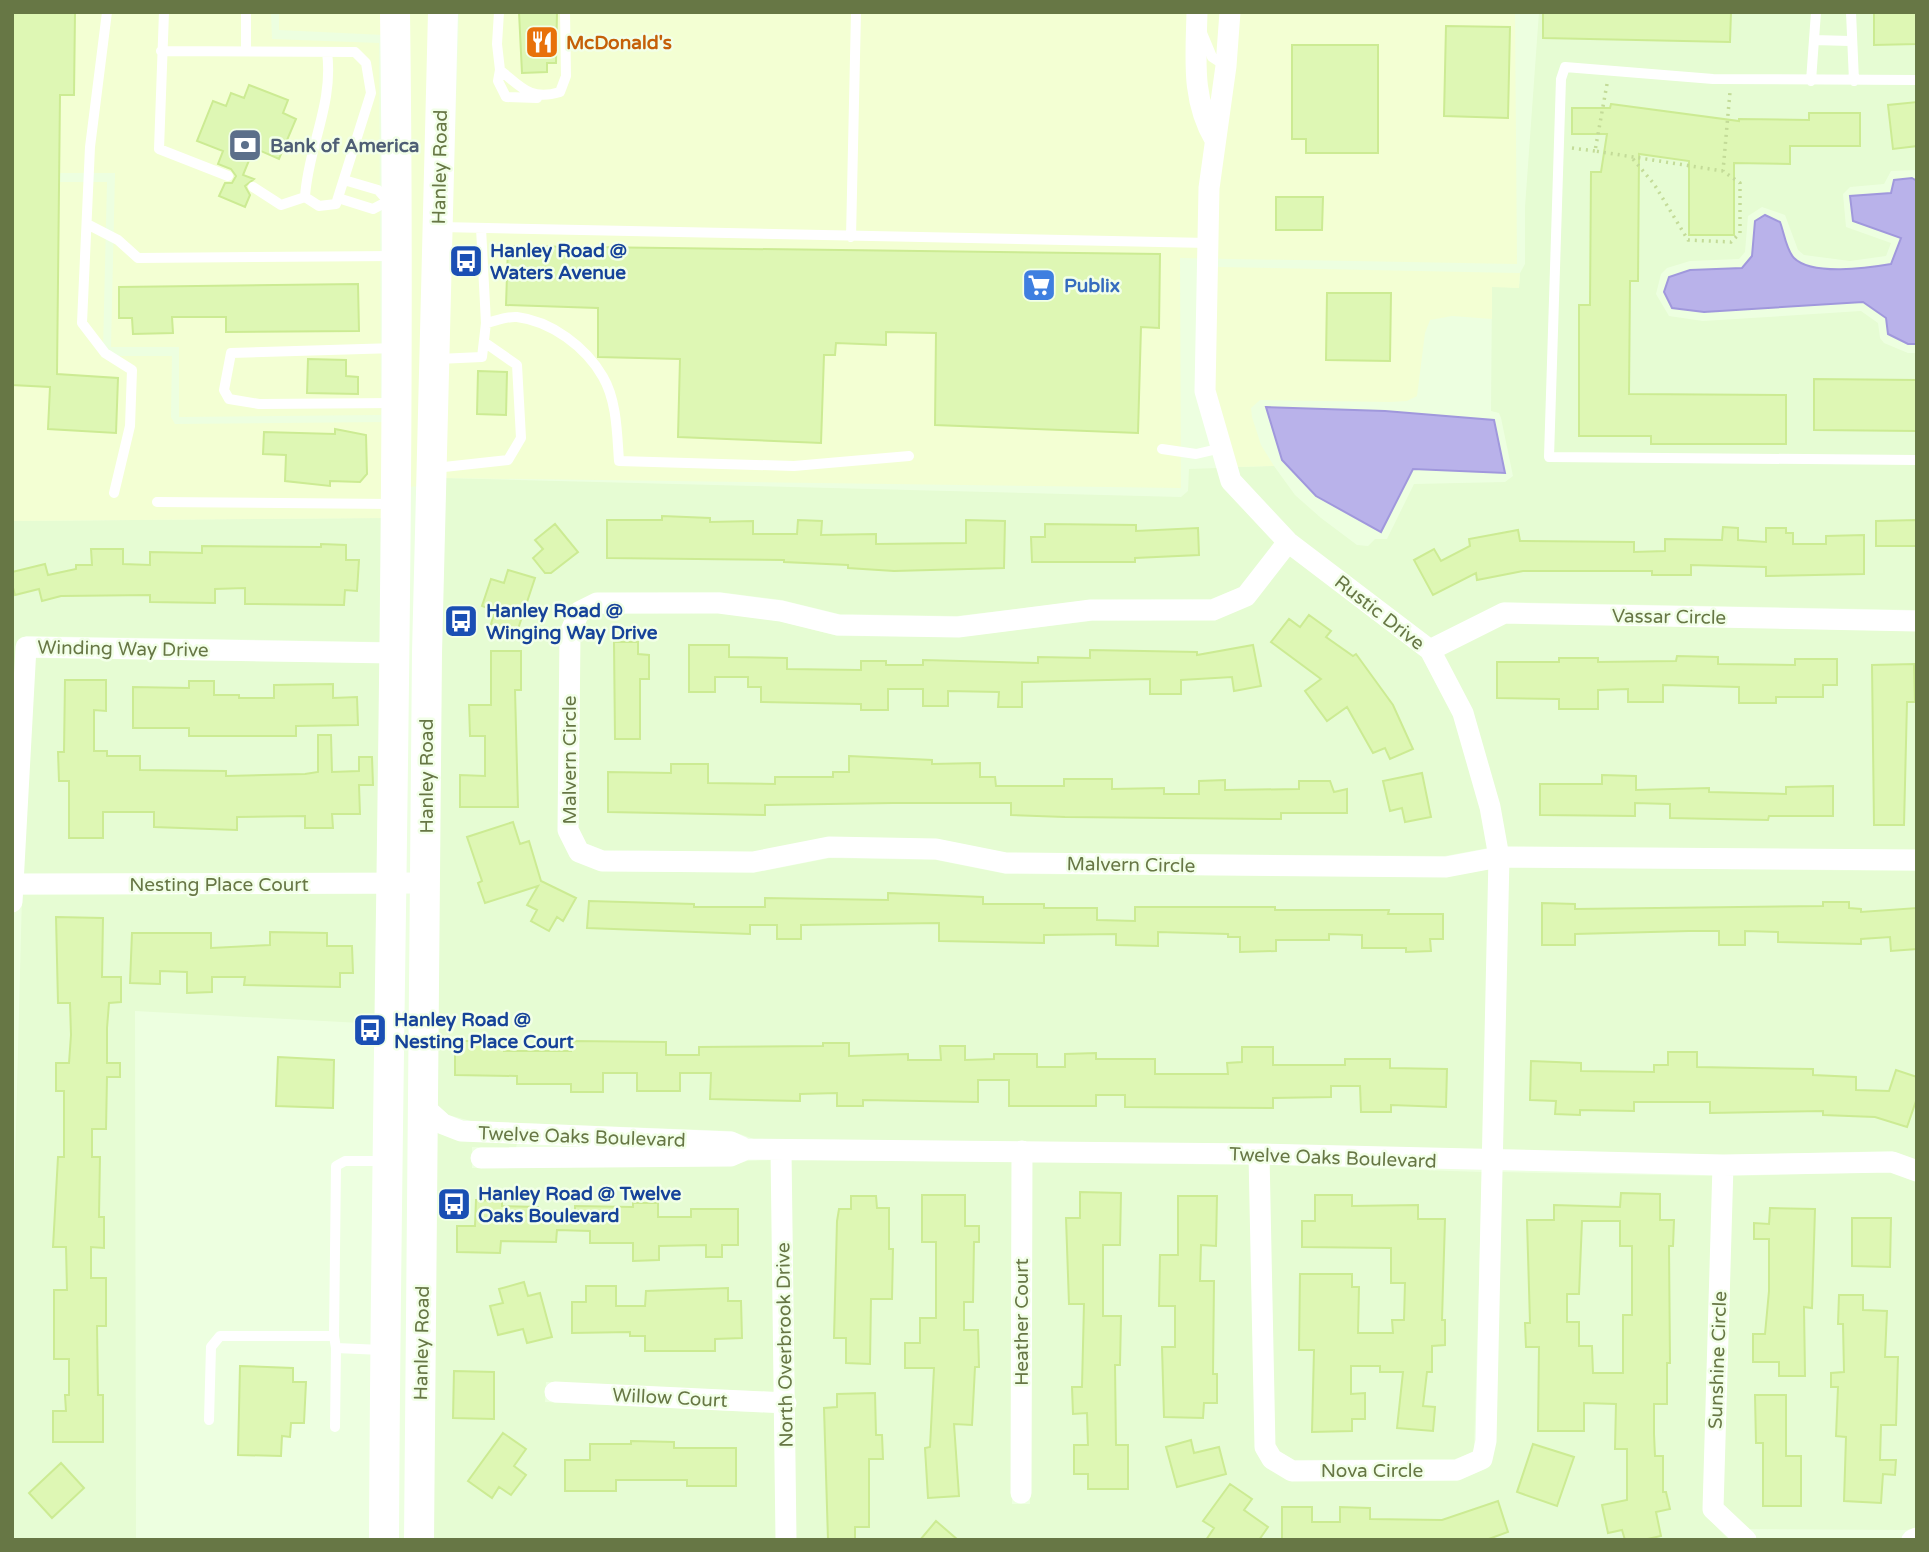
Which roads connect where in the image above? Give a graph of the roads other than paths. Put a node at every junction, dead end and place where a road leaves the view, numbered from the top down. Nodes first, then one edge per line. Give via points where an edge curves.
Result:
1 (107, 12) edge
2 (164, 12) edge
3 (246, 12) edge
4 (395, 12) edge
5 (443, 12) edge
6 (499, 12) edge
7 (565, 12) edge
8 (856, 12) edge
9 (1230, 12) edge
10 (1816, 12) edge
11 (1851, 12) edge
12 (1197, 17) edge
13 (1814, 40) junction
14 (1850, 41) junction
15 (161, 51) junction
16 (246, 51) junction
17 (327, 52) junction
18 (1226, 66) junction
19 (500, 70) junction
20 (1917, 80) edge
21 (1811, 81) junction
22 (1854, 81) junction
23 (543, 97) junction
24 (1215, 140) junction
25 (228, 176) dead end
26 (344, 180) junction
27 (253, 187) dead end
28 (305, 197) junction
29 (338, 198) junction
30 (392, 198) junction
31 (87, 225) junction
32 (438, 227) junction
33 (481, 228) junction
34 (852, 236) junction
35 (1208, 243) junction
36 (397, 256) junction
37 (486, 323) junction
38 (484, 342) junction
39 (398, 348) junction
40 (435, 359) junction
41 (398, 403) junction
42 (1222, 448) junction
43 (1162, 449) dead end
44 (909, 456) dead end
45 (1917, 460) edge
46 (432, 468) junction
47 (114, 493) dead end
48 (157, 502) dead end
49 (397, 509) junction
50 (430, 534) junction
51 (1287, 542) junction
52 (1917, 621) edge
53 (1430, 650) junction
54 (393, 653) junction
55 (1499, 857) junction
56 (1917, 860) edge
57 (392, 883) junction
58 (425, 883) junction
59 (13, 884) edge
60 (12, 902) edge
61 (423, 1106) junction
62 (386, 1122) junction
63 (526, 1133) junction
64 (747, 1149) junction
65 (781, 1150) junction
66 (1022, 1151) junction
67 (1259, 1154) junction
68 (481, 1158) dead end
69 (525, 1158) junction
70 (386, 1161) junction
71 (1492, 1161) junction
72 (1723, 1166) junction
73 (1917, 1171) edge
74 (422, 1278) junction
75 (335, 1342) junction
76 (385, 1350) junction
77 (555, 1392) dead end
78 (786, 1403) junction
79 (209, 1420) dead end
80 (335, 1427) dead end
81 (1021, 1493) dead end
82 (384, 1540) edge
83 (419, 1540) edge
84 (786, 1540) edge
85 (1746, 1540) edge

1 - 31 lane via 90,147
2 - 15 lane
3 - 16 lane
4 - 30 main road, Hanley Road
5 - 32 main road, Hanley Road
6 - 19 lane
7 - 23 lane via 566,76 560,92
8 - 34 lane
9 - 18 street, Rustic Drive
10 - 13 lane
11 - 14 lane
12 - 18 lane via 1212,57
12 - 24 street via 1195,87 1203,120
13 - 14 lane
13 - 21 lane
14 - 22 lane
15 - 16 lane
15 - 25 lane via 159,149
16 - 17 lane
17 - 26 lane via 355,52 366,64 370,81 368,103
17 - 28 lane via 329,89 306,175
18 - 24 street, Rustic Drive
19 - 23 lane via 525,91
19 - 23 lane via 498,81 506,97
20 - 22 lane
21 - 22 lane
21 - 45 lane via 1565,67 1561,79 1549,457
24 - 35 street, Rustic Drive
26 - 29 lane
26 - 30 lane
27 - 28 lane via 281,205
28 - 29 lane via 319,206 336,204
29 - 30 lane via 373,209
30 - 36 main road, Hanley Road
31 - 36 lane via 118,240 138,258
31 - 47 lane via 82,323 105,353 132,370 130,426
32 - 33 lane
32 - 40 main road, Hanley Road
33 - 34 lane
33 - 37 lane
34 - 35 lane
35 - 42 street, Rustic Drive via 1205,391
36 - 39 main road, Hanley Road
37 - 38 lane
37 - 44 lane via 516,317 548,325 570,340 603,377 614,411 620,461 794,466
38 - 40 lane via 482,357
38 - 46 lane via 517,365 521,438 508,460
39 - 41 main road, Hanley Road
39 - 41 lane via 231,353 224,390 229,399 259,404
40 - 46 main road, Hanley Road
41 - 49 main road, Hanley Road
42 - 43 lane via 1196,454
42 - 51 street, Rustic Drive via 1231,481
46 - 50 main road, Hanley Road
48 - 49 lane
49 - 50 main road
49 - 54 main road, Hanley Road
50 - 58 main road, Hanley Road
51 - 53 street, Rustic Drive
51 - 55 street, Malvern Circle via 1246,596 1213,610 1091,610 958,626 838,625 719,603 597,603 579,612 570,633 568,830 579,852 601,861 753,862 829,847 936,849 1006,863 1446,867
52 - 53 street, Vassar Circle via 1504,613
53 - 55 street, Rustic Drive via 1463,713
54 - 57 main road, Hanley Road
54 - 59 street, Winding Way Drive via 26,647
55 - 56 street
55 - 71 street, Rustic Drive
57 - 58 street, Nesting Place Court
57 - 59 street, Nesting Place Court
57 - 62 main road, Hanley Road
58 - 61 main road, Hanley Road
59 - 60 street, Winding Way Drive
61 - 63 street, Twelve Oaks Boulevard via 451,1128
61 - 74 main road, Hanley Road
62 - 70 main road, Hanley Road
62 - 74 main road via 406,1142 406,1254 411,1268
63 - 64 street, Twelve Oaks Boulevard via 731,1142
63 - 69 street
64 - 65 street, Twelve Oaks Boulevard
64 - 69 street, Twelve Oaks Boulevard via 731,1156
65 - 66 street, Twelve Oaks Boulevard
65 - 78 street, North Overbrook Drive
66 - 67 street, Twelve Oaks Boulevard
66 - 81 street, Heather Court
67 - 71 street, Twelve Oaks Boulevard
67 - 71 street, Nova Circle via 1265,1447 1272,1460 1292,1471 1457,1470 1482,1460
68 - 69 street, Twelve Oaks Boulevard
70 - 75 lane via 345,1161 336,1166
70 - 76 main road, Hanley Road
71 - 72 street, Twelve Oaks Boulevard
72 - 73 street, Twelve Oaks Boulevard via 1892,1161
72 - 85 street, Sunshine Circle via 1713,1509
74 - 83 main road, Hanley Road
75 - 76 lane
75 - 79 lane via 220,1336 211,1347
75 - 80 lane
76 - 82 main road, Hanley Road
77 - 78 street, Willow Court
78 - 84 street, North Overbrook Drive

